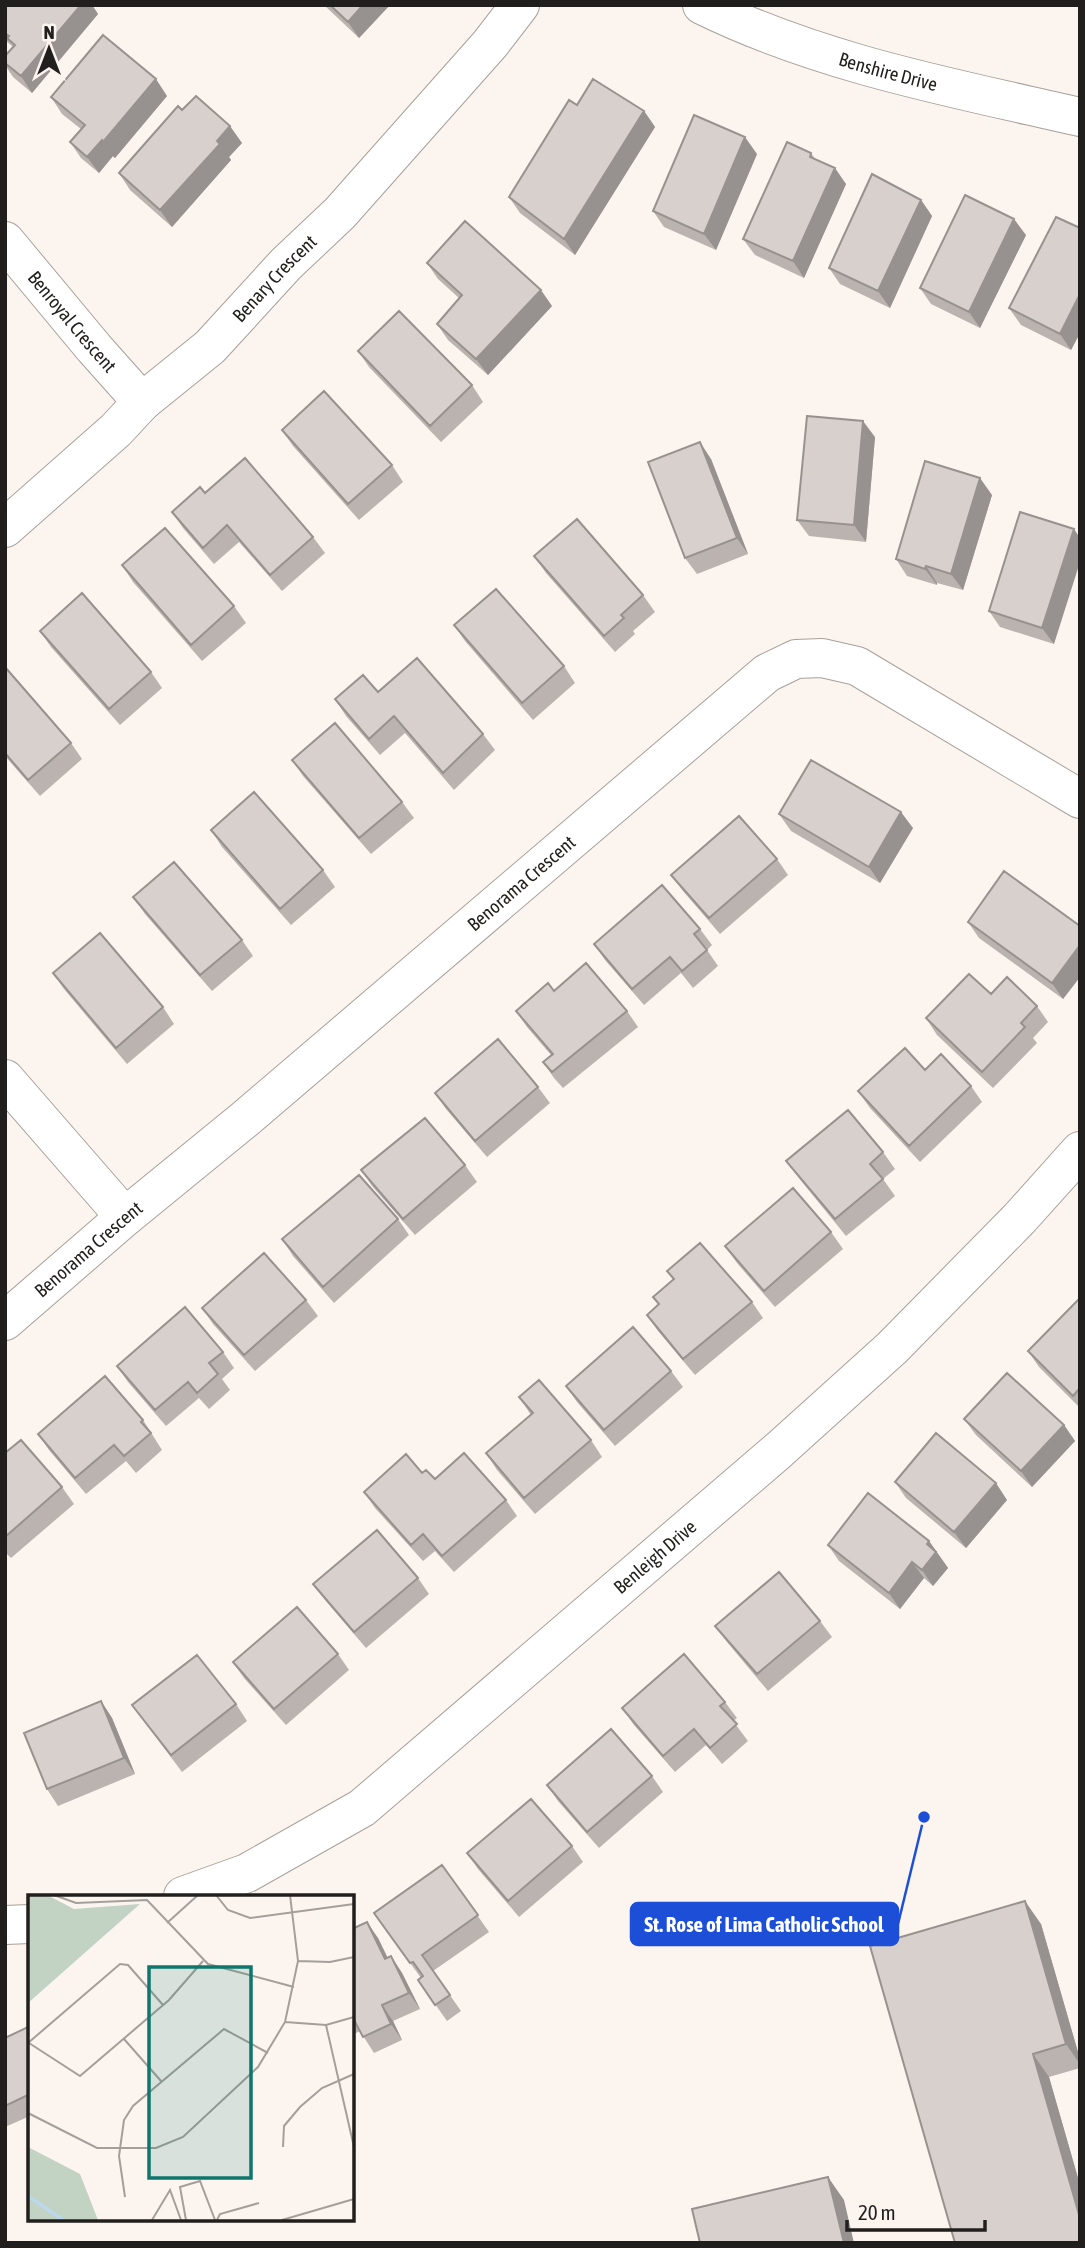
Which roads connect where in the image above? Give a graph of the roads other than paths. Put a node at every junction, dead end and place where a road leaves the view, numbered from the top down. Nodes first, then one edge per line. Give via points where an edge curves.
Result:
1 (520, 5) edge
2 (702, 5) edge
3 (1080, 117) edge
4 (5, 241) edge
5 (142, 402) junction
6 (5, 528) edge
7 (1080, 799) edge
8 (5, 1079) edge
9 (1080, 1151) edge
10 (125, 1217) junction
11 (5, 1321) edge
12 (186, 1895) edge
13 (28, 1924) edge
14 (5, 1925) edge

1 - 5 street, Benary Crescent via 340,213 210,347
2 - 3 street, Benshire Drive via 831,54
4 - 5 street, Benroyal Crescent
5 - 6 street, Benary Crescent
7 - 10 street, Benorama Crescent via 857,666 822,658 796,659 758,680
8 - 10 street
9 - 12 street, Benleigh Drive via 892,1348 362,1808 247,1873
10 - 11 street, Benorama Crescent
13 - 14 street

